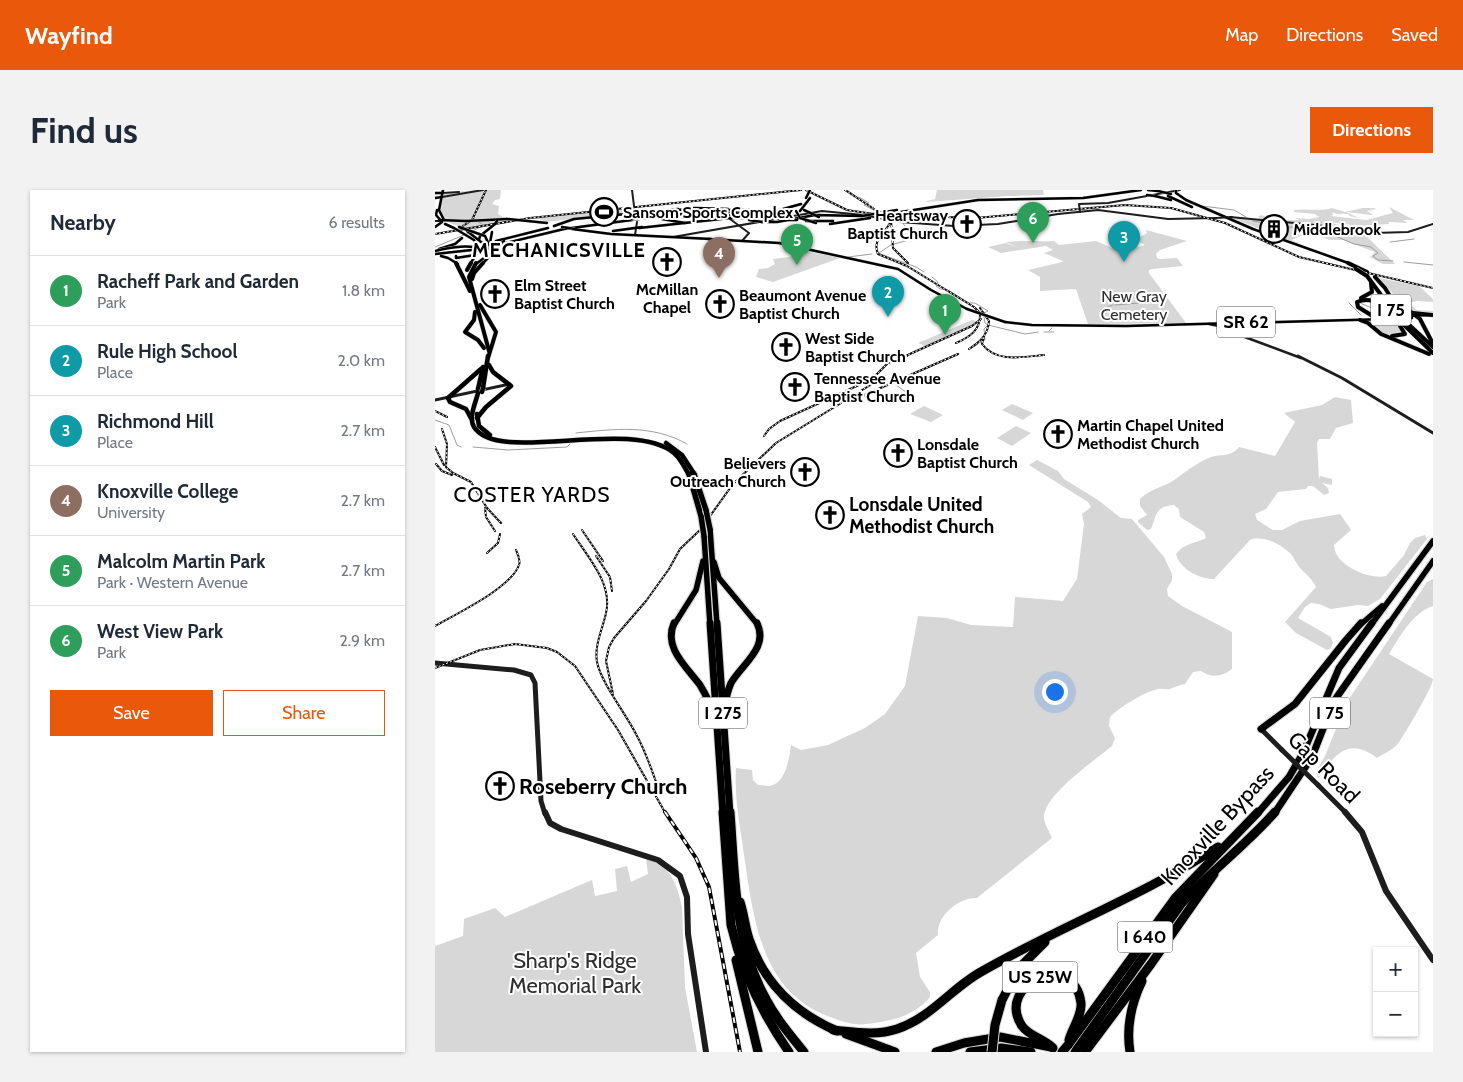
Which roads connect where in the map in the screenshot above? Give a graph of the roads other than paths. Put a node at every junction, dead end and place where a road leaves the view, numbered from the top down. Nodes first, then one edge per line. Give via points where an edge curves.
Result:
1 (475, 190) edge
2 (483, 190) edge
3 (632, 190) edge
4 (811, 190) edge
5 (1120, 190) edge
6 (1136, 190) edge
7 (1141, 190) edge
8 (1148, 190) edge
9 (1163, 190) edge
10 (1180, 190) edge
11 (441, 191) edge
12 (1176, 191) edge
13 (455, 192) junction
14 (435, 193) edge
15 (461, 193) junction
16 (1169, 195) junction
17 (1103, 196) junction
18 (438, 197) edge
19 (1068, 197) junction
20 (805, 202) junction
21 (435, 205) edge
22 (1198, 205) junction
23 (1189, 206) junction
24 (437, 210) joint
25 (673, 210) junction
26 (713, 210) joint
27 (783, 210) joint
28 (800, 211) junction
29 (899, 211) junction
30 (1080, 211) junction
31 (740, 212) junction
32 (816, 212) junction
33 (842, 212) junction
34 (683, 214) junction
35 (855, 214) junction
36 (820, 216) junction
37 (663, 217) junction
38 (770, 217) junction
39 (866, 217) junction
40 (1231, 217) junction
41 (730, 218) junction
42 (783, 218) junction
43 (736, 219) joint
44 (435, 220) edge
45 (497, 220) junction
46 (622, 220) junction
47 (751, 220) junction
48 (799, 220) junction
49 (566, 221) junction
50 (636, 221) junction
51 (459, 222) junction
52 (674, 222) junction
53 (907, 222) junction
54 (918, 222) junction
55 (548, 223) junction
56 (594, 223) junction
57 (685, 223) junction
58 (449, 224) junction
59 (495, 224) junction
60 (671, 224) joint
61 (998, 224) junction
62 (738, 225) junction
63 (1433, 225) edge
64 (555, 226) junction
65 (435, 227) edge
66 (548, 228) junction
67 (574, 229) junction
68 (1408, 232) junction
69 (611, 233) junction
70 (1383, 234) junction
71 (635, 235) junction
72 (1370, 235) junction
73 (536, 236) junction
74 (687, 236) junction
75 (518, 237) junction
76 (1374, 238) dead end
77 (495, 241) joint
78 (743, 241) junction
79 (490, 246) junction
80 (480, 248) junction
81 (450, 251) junction
82 (435, 253) edge
83 (1323, 256) junction
84 (488, 258) junction
85 (470, 270) junction
86 (1367, 274) junction
87 (1373, 285) junction
88 (1385, 288) junction
89 (473, 292) junction
90 (475, 312) junction
91 (1389, 312) junction
92 (1433, 315) edge
93 (1413, 316) junction
94 (1426, 317) junction
95 (1388, 318) junction
96 (1359, 319) junction
97 (1396, 322) junction
98 (1224, 323) junction
99 (1209, 324) junction
100 (1422, 324) junction
101 (1229, 329) junction
102 (1433, 343) edge
103 (1433, 347) edge
104 (487, 349) junction
105 (1433, 355) edge
106 (488, 362) junction
107 (483, 366) junction
108 (510, 384) junction
109 (480, 391) junction
110 (448, 398) junction
111 (435, 400) edge
112 (474, 420) junction
113 (1433, 433) edge
114 (676, 451) junction
115 (1433, 541) edge
116 (708, 547) junction
117 (1433, 561) edge
118 (1387, 604) junction
119 (435, 663) edge
120 (719, 718) junction
121 (1261, 729) joint
122 (1231, 838) junction
123 (1217, 869) junction
124 (736, 896) junction
125 (1051, 936) junction
126 (735, 941) junction
127 (1433, 960) edge
128 (1151, 964) junction
129 (833, 1030) junction
130 (803, 1050) edge
131 (891, 1050) edge
132 (1071, 1050) edge
133 (706, 1052) edge
134 (758, 1052) edge
135 (789, 1052) edge
136 (936, 1052) edge
137 (970, 1052) edge
138 (992, 1052) edge
139 (1031, 1052) edge
140 (1131, 1052) edge

1 - 2 main road
1 - 13 main road
1 - 15 main road
3 - 50 main road
4 - 20 highway, bridge
5 - 19 highway
6 - 19 highway
7 - 17 highway
8 - 16 highway, bridge
9 - 16 highway, I 75, bridge
10 - 30 main road via 1108,204 1079,204
11 - 13 main road
11 - 14 main road
11 - 18 highway
12 - 22 highway, I 75
13 - 15 main road via 464,192
15 - 18 main road
16 - 22 highway
16 - 23 highway, I 75
17 - 23 highway, bridge via 1147,195
17 - 29 highway via 992,199
18 - 21 highway
18 - 24 highway
19 - 29 highway via 985,198
20 - 27 highway
20 - 28 highway
20 - 28 highway
22 - 86 highway, I 75 via 1258,231 1342,260
23 - 83 highway, I 75
24 - 58 highway
25 - 31 highway
25 - 31 main road
25 - 50 main road
26 - 31 highway, bridge
26 - 34 highway
27 - 31 highway
28 - 36 highway, bridge
28 - 39 highway, bridge via 800,218 816,223 837,224
28 - 42 highway, bridge via 792,220
29 - 39 highway, bridge
29 - 39 highway, bridge
29 - 39 highway, bridge
30 - 40 main road, bridge via 1112,211 1168,219
30 - 61 main road
31 - 34 highway
31 - 37 highway
31 - 38 highway
31 - 41 main road
31 - 42 highway
32 - 33 main road
32 - 33 main road
32 - 36 main road
32 - 62 main road
33 - 35 main road
33 - 36 main road
34 - 50 highway
35 - 53 main road
35 - 54 main road
36 - 39 highway
36 - 42 highway
37 - 41 highway via 708,213
37 - 50 highway
38 - 41 highway
38 - 42 highway, bridge
39 - 48 highway
39 - 48 highway
40 - 68 main road via 1369,233
40 - 72 main road
41 - 43 highway
41 - 47 highway, bridge
41 - 57 main road
41 - 62 main road
42 - 47 highway, bridge via 767,222
42 - 48 highway, bridge
43 - 47 highway
44 - 58 main road
45 - 51 main road, SR 62, bridge
45 - 55 main road, SR 62, bridge via 528,219
45 - 59 highway, bridge
46 - 50 highway
46 - 56 highway
46 - 75 highway
49 - 50 main road
49 - 55 main road
49 - 64 main road
50 - 52 highway via 662,219
50 - 57 main road
50 - 60 main road via 644,225
50 - 67 highway
50 - 69 main road
50 - 71 main road
51 - 58 main road, SR 62
51 - 58 main road, SR 62
52 - 57 highway
52 - 60 highway
53 - 54 main road
53 - 61 main road via 954,226
54 - 61 main road
55 - 64 main road, SR 62
56 - 80 highway via 489,243
56 - 81 highway
58 - 65 main road
58 - 65 main road
58 - 79 highway, bridge via 483,235
58 - 80 highway, bridge via 465,233
58 - 80 highway, bridge via 475,237
58 - 82 highway, bridge via 463,236
59 - 79 highway, bridge
59 - 80 highway via 479,238
62 - 74 main road
62 - 78 main road via 749,233
63 - 68 main road
63 - 70 main road via 1409,233
64 - 66 highway
64 - 67 main road, SR 62, bridge
66 - 75 highway
66 - 77 highway
67 - 69 main road, SR 62
67 - 73 highway
68 - 72 main road
69 - 71 main road, SR 62
70 - 72 main road
70 - 76 main road
71 - 74 main road, SR 62
73 - 80 highway
73 - 85 highway via 492,252
74 - 78 main road, SR 62
75 - 85 highway, bridge via 487,250 476,258
77 - 80 highway, bridge
78 - 99 main road, SR 62, bridge via 783,244 898,269 967,309 1005,322 1077,326
79 - 84 highway, bridge
80 - 80 highway via 465,258 455,256 461,253
80 - 81 highway
80 - 85 highway
81 - 82 highway
82 - 84 highway, bridge via 456,247 475,247 486,250
82 - 89 highway via 456,260
83 - 86 highway, I 75, bridge
83 - 87 highway, bridge via 1361,274
84 - 85 highway
85 - 89 highway
86 - 88 highway, I 75 via 1375,277
86 - 105 highway, I 75 via 1395,316
87 - 91 highway
87 - 96 highway via 1372,292 1354,301 1354,306 1363,315
88 - 93 highway
88 - 103 highway, I 75 via 1406,322
89 - 90 highway
89 - 104 highway
89 - 104 highway via 496,332
90 - 104 highway
90 - 104 highway via 465,332
91 - 95 highway via 1374,301 1357,302 1364,312
91 - 97 highway
92 - 93 highway
92 - 93 main road, SR 62
92 - 94 main road, SR 62
93 - 94 main road, SR 62
93 - 95 main road, SR 62, bridge
93 - 100 highway
94 - 100 highway
95 - 96 main road, SR 62
95 - 97 highway via 1375,321 1374,326 1388,335 1404,335 1405,331
96 - 98 main road, SR 62
96 - 105 highway via 1381,334
97 - 105 highway
98 - 99 main road, SR 62
98 - 101 main road
99 - 101 main road
100 - 102 highway
101 - 113 main road via 1290,352 1326,370
104 - 106 highway
104 - 107 highway
106 - 108 highway via 494,375
106 - 109 highway
107 - 109 highway
107 - 110 highway via 476,376
108 - 110 main road
108 - 112 highway via 508,390 483,407
109 - 112 highway
110 - 111 main road
110 - 112 highway via 466,409
112 - 114 highway, I 275 via 473,427 480,434 499,441 532,443 625,437 651,441
114 - 116 highway, I 275, bridge via 690,478
114 - 116 highway, I 275, bridge via 689,464 707,510
115 - 118 highway, Knoxville Bypass / I 75
116 - 120 highway, I 275
116 - 120 highway via 699,584 675,622 670,637 680,660 707,694
116 - 120 highway via 719,578 761,632 758,648 733,680
117 - 123 highway, Knoxville Bypass / I 75 via 1334,701 1312,757 1298,782 1260,829
118 - 121 highway via 1344,641 1295,704
118 - 122 highway, Knoxville Bypass / I 75 via 1339,668 1303,753 1289,777
119 - 133 main road via 529,674 535,683 541,801 547,817 555,826 577,835 658,860 680,876 687,897 688,934
120 - 124 highway, I 275
120 - 126 highway, I 275 via 728,889
121 - 127 main road, Gap Road, bridge via 1362,832 1386,891
122 - 125 highway, I 75 via 1179,872
122 - 132 highway, Knoxville Bypass / I 640 via 1176,897
123 - 128 highway
123 - 132 highway, Knoxville Bypass / I 75 via 1201,882 1164,926
124 - 129 highway via 741,903 749,941 767,976 784,998
124 - 130 highway, I 275 via 741,933 755,978 781,1023
125 - 129 highway via 974,977 906,1025 885,1032
125 - 138 highway, I 75, bridge via 1011,978 995,1025
126 - 134 highway via 734,952
126 - 135 highway, I 275 via 756,1002
128 - 132 highway
128 - 140 highway via 1130,1011
129 - 131 highway
132 - 132 highway, US 25W via 1029,1034 1022,1027 1017,1014 1019,995 1027,984 1039,977 1060,976 1078,991 1081,1006
132 - 136 highway via 1000,1037
137 - 139 highway via 1001,1048

